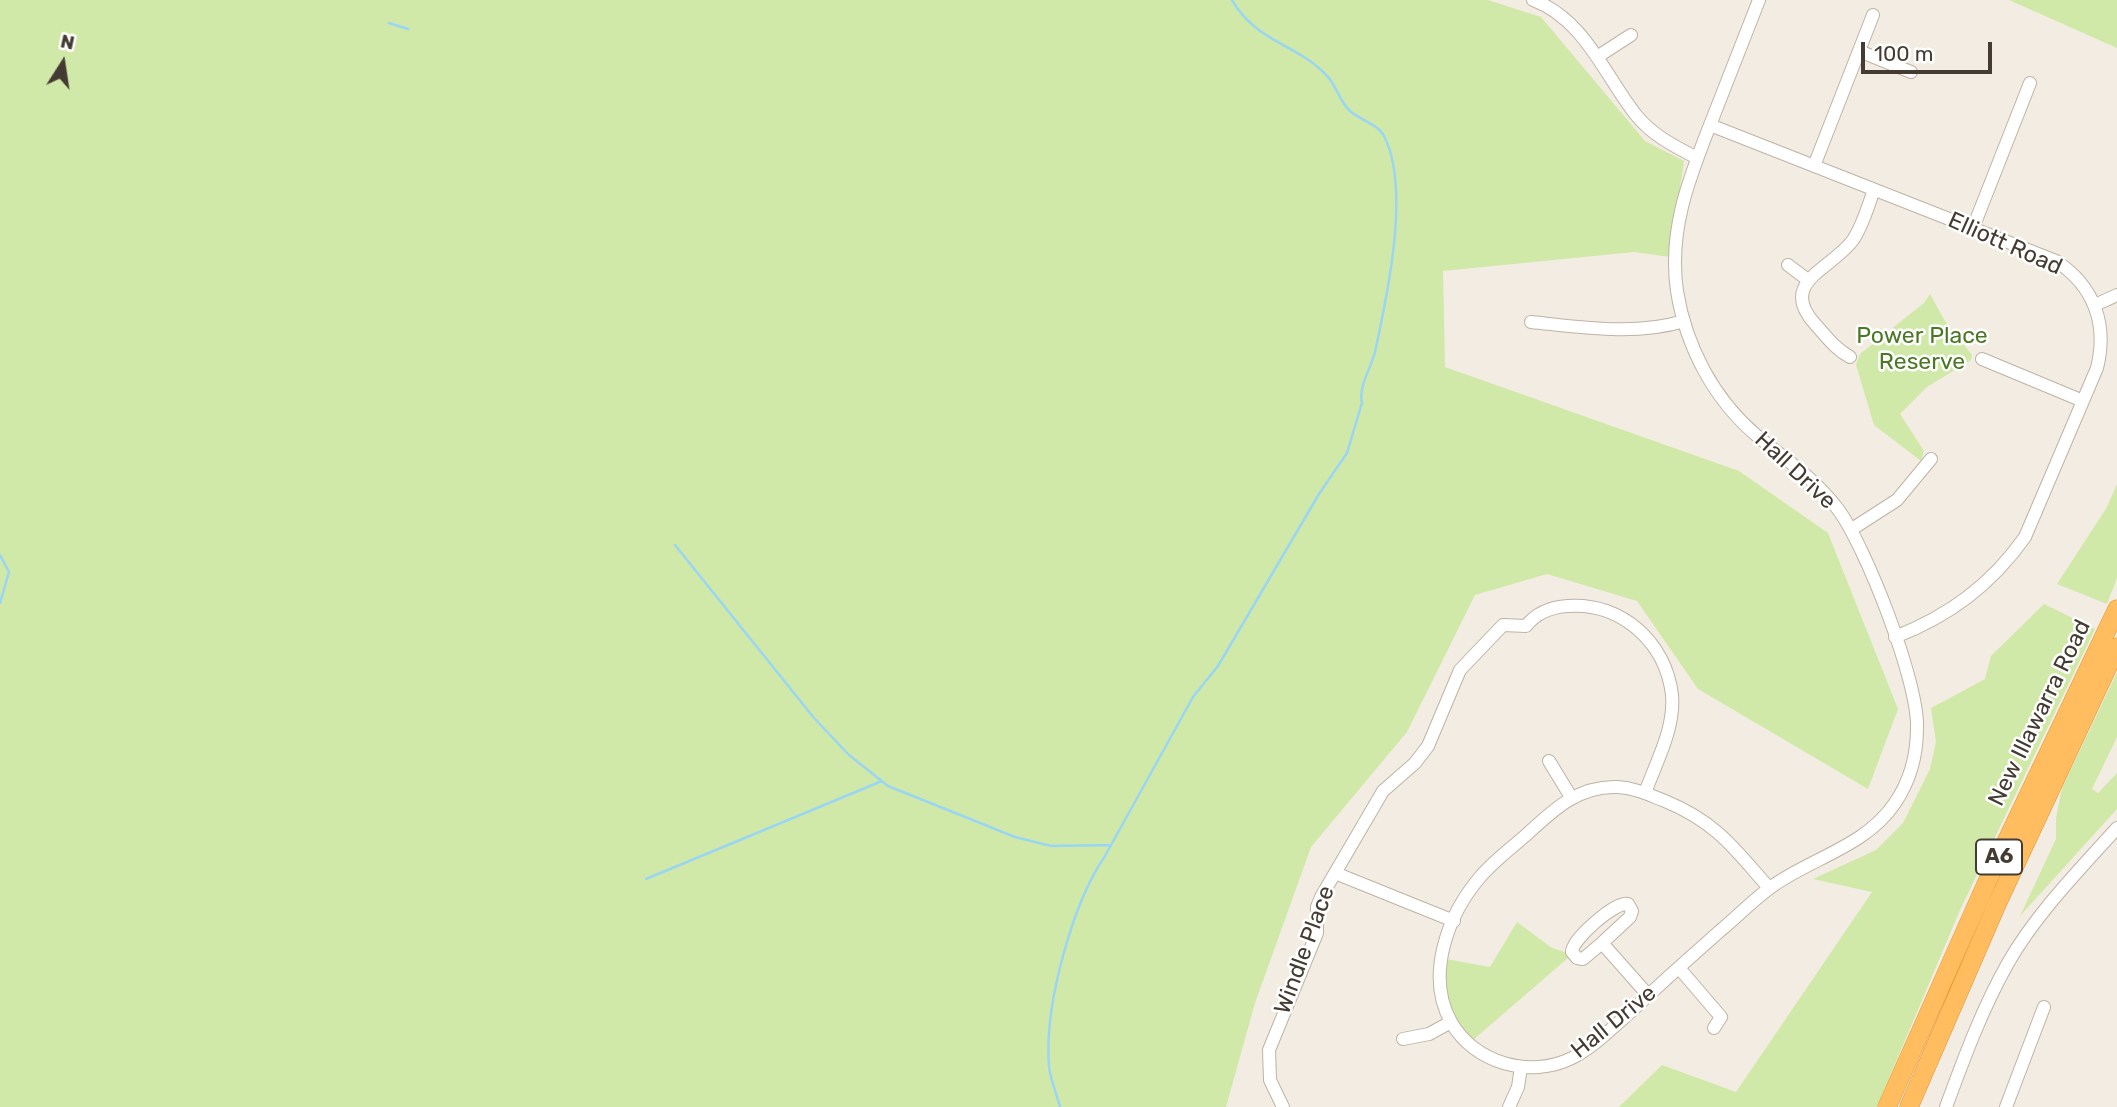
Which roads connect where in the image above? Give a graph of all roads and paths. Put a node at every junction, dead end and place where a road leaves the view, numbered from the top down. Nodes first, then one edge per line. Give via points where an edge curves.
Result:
1 (1533, 0) edge
2 (1759, 0) edge
3 (1873, 15) dead end
4 (1630, 35) dead end
5 (1859, 51) junction
6 (1597, 57) junction
7 (1911, 72) dead end
8 (2030, 83) dead end
9 (1710, 125) junction
10 (1697, 158) junction
11 (1814, 166) junction
12 (1874, 190) junction
13 (1973, 228) junction
14 (1788, 265) dead end
15 (1808, 280) junction
16 (2117, 295) edge
17 (2095, 305) junction
18 (1684, 321) junction
19 (1531, 322) dead end
20 (1850, 357) dead end
21 (1982, 359) dead end
22 (2083, 401) junction
23 (1931, 458) dead end
24 (1852, 529) junction
25 (2117, 609) edge
26 (1895, 637) junction
27 (2117, 648) edge
28 (1549, 761) dead end
29 (1645, 793) junction
30 (1571, 797) junction
31 (2117, 828) edge
32 (1335, 873) junction
33 (1769, 888) junction
34 (1454, 921) junction
35 (1602, 943) junction
36 (1678, 968) junction
37 (1648, 995) junction
38 (2044, 1007) dead end
39 (1451, 1022) junction
40 (1714, 1028) dead end
41 (1402, 1039) dead end
42 (1521, 1067) junction
43 (1283, 1107) edge
44 (1509, 1107) edge
45 (1887, 1107) edge
46 (1909, 1107) edge
47 (1946, 1107) edge
48 (2006, 1107) edge

1 - 6 street via 1572,24
2 - 9 street, Hall Drive
3 - 5 street
4 - 6 street
5 - 7 street
5 - 11 street
6 - 10 street via 1652,132
8 - 13 street
9 - 10 street, Hall Drive
9 - 11 street, Elliott Road
10 - 18 street, Hall Drive via 1682,201 1675,247
11 - 12 street, Elliott Road
12 - 13 street, Elliott Road
12 - 15 street via 1853,239
13 - 17 street, Elliott Road via 2056,261 2077,277
14 - 15 street
15 - 20 street via 1801,294 1805,312 1838,350
16 - 17 street
17 - 22 street, Elliott Road via 2102,344
18 - 19 street via 1608,329
18 - 24 street, Hall Drive via 1693,350 1724,402 1808,476
21 - 22 street
22 - 26 street, Elliott Road via 2035,519 2011,557 1948,613
23 - 24 street via 1897,500
24 - 26 street, Hall Drive
25 - 45 highway, New Illawarra Road / A6 via 1987,882
26 - 33 street, Hall Drive via 1915,696 1918,725 1906,784 1877,825
27 - 46 highway, New Illawarra Road / A6 via 1986,928
28 - 30 street
29 - 30 street, Hall Drive via 1607,787
29 - 32 street, Windle Place via 1672,711 1670,683 1655,648 1623,618 1589,606 1552,608 1526,626 1503,625 1460,670 1428,746 1383,791
29 - 33 street, Hall Drive via 1706,820
30 - 34 street, Hall Drive via 1481,875
31 - 47 street via 2031,928 2009,961
32 - 34 street, Windle Place
32 - 43 street, Windle Place via 1318,902 1317,933 1269,1050 1270,1080
33 - 36 street, Hall Drive
34 - 39 street, Hall Drive via 1439,966 1440,989
35 - 35 street via 1583,958 1572,952 1575,942 1618,904 1628,904 1631,916
35 - 37 street
36 - 37 street, Hall Drive
36 - 40 street via 1721,1017
37 - 42 street, Hall Drive via 1578,1055 1549,1066
38 - 48 street
39 - 41 street via 1429,1034
39 - 42 street, Hall Drive via 1481,1053
42 - 44 street

